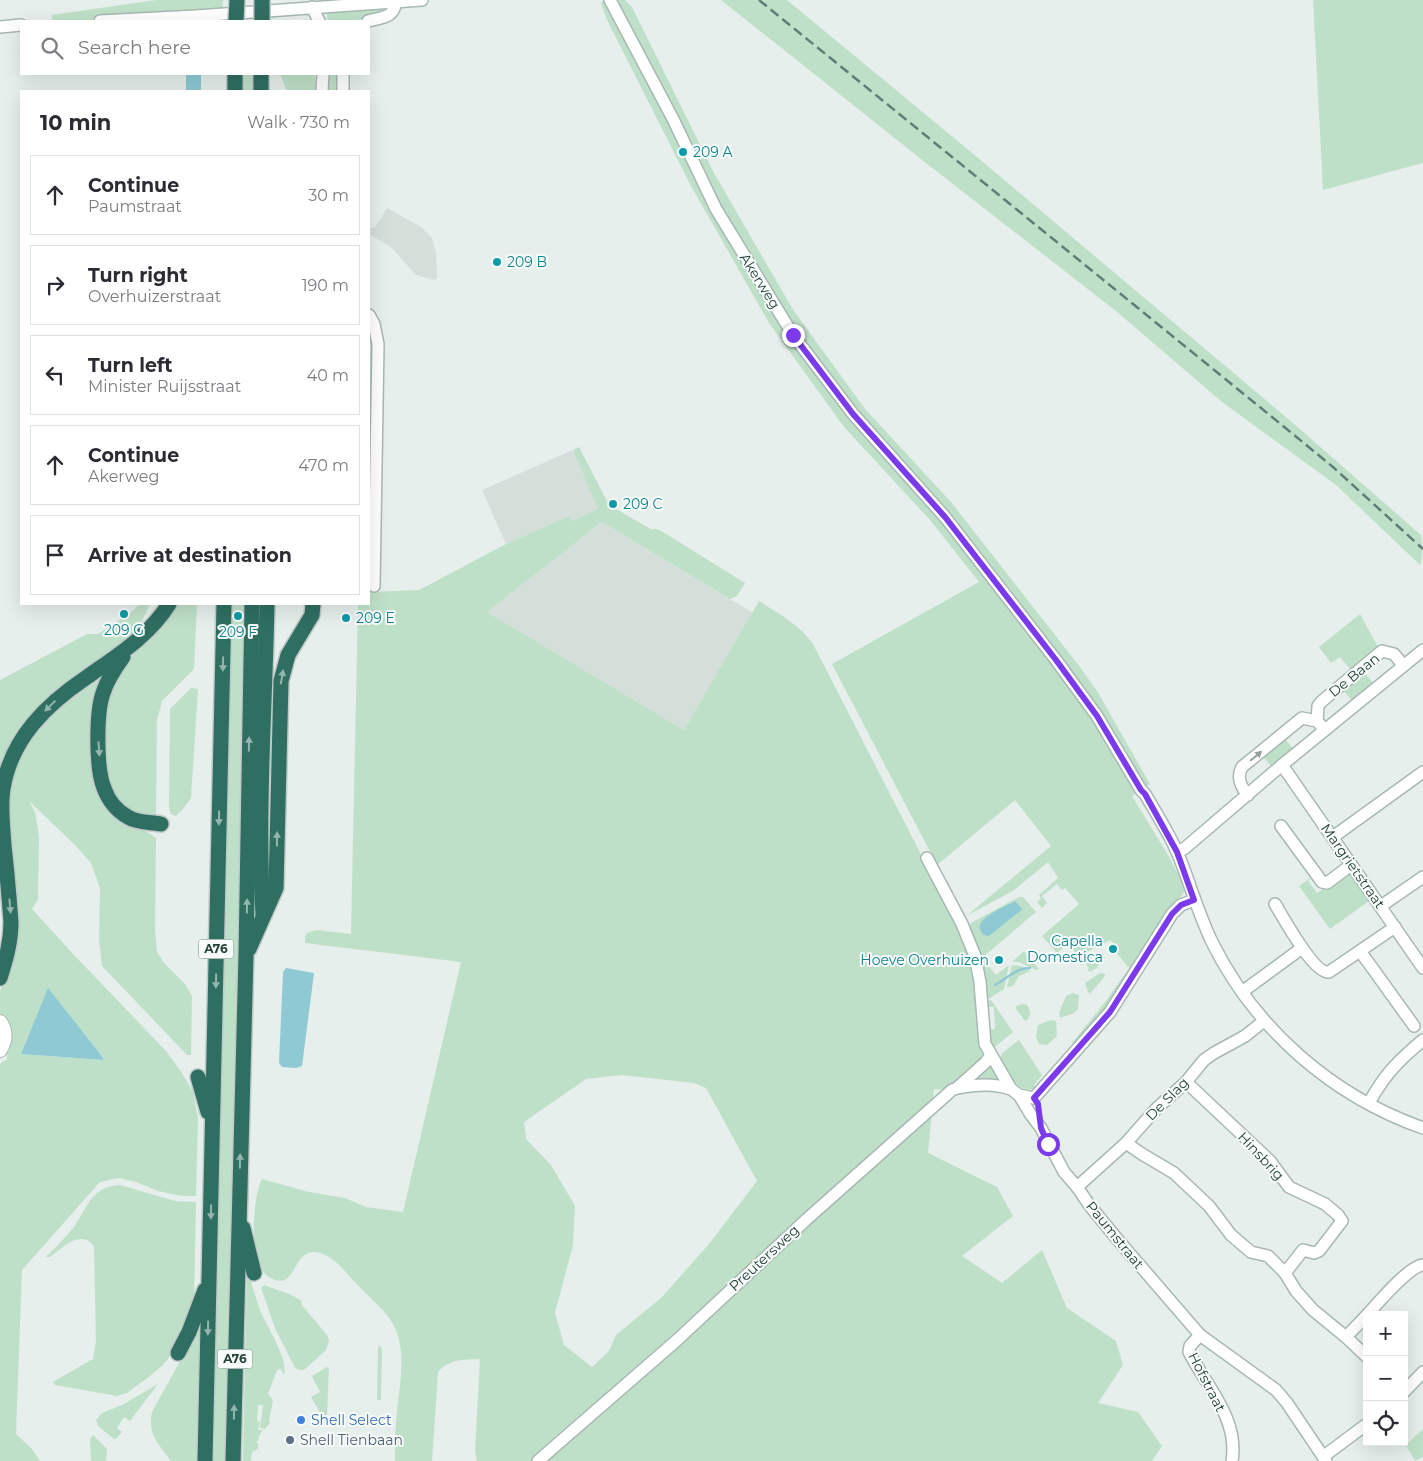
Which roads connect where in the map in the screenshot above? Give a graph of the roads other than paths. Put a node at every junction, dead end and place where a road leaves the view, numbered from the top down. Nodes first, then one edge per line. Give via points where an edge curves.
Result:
1 (237, 0) edge
2 (262, 0) edge
3 (422, 0) edge
4 (610, 0) edge
5 (396, 2) junction
6 (312, 7) junction
7 (115, 20) edge
8 (236, 20) edge
9 (262, 20) edge
10 (318, 20) edge
11 (370, 20) edge
12 (20, 25) edge
13 (0, 26) edge
14 (235, 75) edge
15 (261, 75) edge
16 (323, 75) edge
17 (343, 75) edge
18 (235, 90) edge
19 (261, 90) edge
20 (322, 90) edge
21 (343, 90) edge
22 (370, 317) edge
23 (374, 586) dead end
24 (166, 609) edge
25 (312, 609) edge
26 (224, 610) edge
27 (260, 610) edge
28 (131, 647) junction
29 (1423, 650) edge
30 (1403, 665) junction
31 (1321, 726) junction
32 (1282, 765) junction
33 (1423, 772) edge
34 (1248, 795) junction
35 (162, 824) dead end
36 (1281, 826) dead end
37 (1333, 837) junction
38 (1177, 852) junction
39 (928, 858) dead end
40 (1352, 865) junction
41 (1423, 877) edge
42 (1194, 900) junction
43 (1275, 904) dead end
44 (1381, 906) junction
45 (263, 919) junction
46 (1395, 926) junction
47 (1302, 948) junction
48 (1360, 951) junction
49 (246, 955) junction
50 (1423, 968) edge
51 (0, 978) edge
52 (1242, 992) junction
53 (1264, 1021) junction
54 (0, 1022) edge
55 (1414, 1026) dead end
56 (1423, 1040) edge
57 (0, 1050) edge
58 (991, 1055) junction
59 (198, 1077) dead end
60 (1186, 1082) junction
61 (957, 1088) junction
62 (1015, 1092) junction
63 (1034, 1098) junction
64 (1369, 1103) junction
65 (213, 1128) junction
66 (1041, 1128) junction
67 (1423, 1128) edge
68 (1126, 1143) junction
69 (1078, 1187) junction
70 (239, 1210) junction
71 (1423, 1265) edge
72 (254, 1273) dead end
73 (1285, 1273) junction
74 (209, 1279) junction
75 (1371, 1311) edge
76 (1363, 1319) edge
77 (1200, 1335) junction
78 (1346, 1337) junction
79 (178, 1354) dead end
80 (1366, 1356) edge
81 (1423, 1372) edge
82 (1408, 1388) edge
83 (1363, 1427) edge
84 (1325, 1458) edge
85 (205, 1461) edge
86 (233, 1461) edge
87 (538, 1461) edge
88 (1232, 1461) edge

1 - 8 highway, bridge
2 - 9 highway, bridge
3 - 5 street
4 - 38 street, Akerweg via 716,209 793,335 853,414 945,517 1056,660 1097,716
5 - 6 street
5 - 11 street via 390,14
6 - 7 street
6 - 10 street
12 - 13 street
14 - 18 highway
15 - 19 highway
16 - 20 street
17 - 21 street
22 - 23 street via 378,344
24 - 28 highway via 152,628
45 -> 25 highway, A76 via 276,888 281,681 288,655
26 -> 65 highway, A76
27 - 45 highway, A76
49 -> 27 highway, A76
28 -> 35 highway via 108,680 99,706 101,779 108,797 123,814 136,820
28 -> 51 highway via 64,693 21,739 11,757 2,791 1,814 11,937
29 - 30 street, De Baan
30 - 31 street, De Baan
30 - 31 street, De Baan via 1394,654 1382,652 1321,702 1318,706
31 - 32 street, De Baan
34 -> 31 street via 1240,787 1242,768 1302,718
32 - 34 street, De Baan
32 - 37 street, Margrietstraat
33 - 37 street
34 - 38 street, De Baan
36 - 40 street via 1322,882
37 - 40 street, Margrietstraat
38 - 42 street, Akerweg
39 - 58 street, Paumstraat via 975,956 984,1039
40 - 44 street, Margrietstraat
41 - 44 street
42 - 52 street, Akerweg via 1212,942
42 - 63 street via 1181,905 1172,914 1110,1012
43 - 47 street
44 - 46 street, Margrietstraat
45 - 49 highway, A76
46 - 48 street
46 - 50 street, Margrietstraat
47 - 48 street via 1325,972
47 - 52 street
48 - 55 street
70 -> 49 highway, A76
52 - 53 street, Akerweg
53 - 60 street, De Slag via 1204,1060
53 - 64 street, Akerweg via 1317,1070
54 - 57 street via 5,1034
56 - 64 street via 1397,1062
58 - 61 street, Preutersweg
58 - 62 street, Paumstraat
59 - 65 highway, A76
60 - 68 street, De Slag via 1156,1108
60 - 73 street, Hinsbrig via 1270,1162 1289,1186 1325,1204 1342,1221 1319,1251 1303,1250
61 - 62 street via 982,1084
61 - 87 street, Preutersweg
62 - 63 street
62 - 66 street, Paumstraat
63 - 66 street, Paumstraat via 1038,1104
64 - 67 street, Akerweg
65 -> 74 highway, A76
66 - 69 street, Paumstraat via 1061,1167
68 - 69 street, De Slag
68 - 73 street via 1174,1173 1209,1206 1231,1235 1251,1252 1268,1256
69 - 77 street, Paumstraat via 1118,1240
70 - 72 highway, A76
86 -> 70 highway, A76
71 - 75 street via 1417,1265 1408,1272
73 - 78 street via 1313,1310
74 - 79 highway, A76
74 -> 85 highway, A76
76 - 78 street
77 - 84 street, Paumstraat via 1276,1390
77 - 88 street, Hofstraat via 1190,1346 1190,1352 1231,1428
78 - 80 street
81 - 82 street
83 - 84 street

